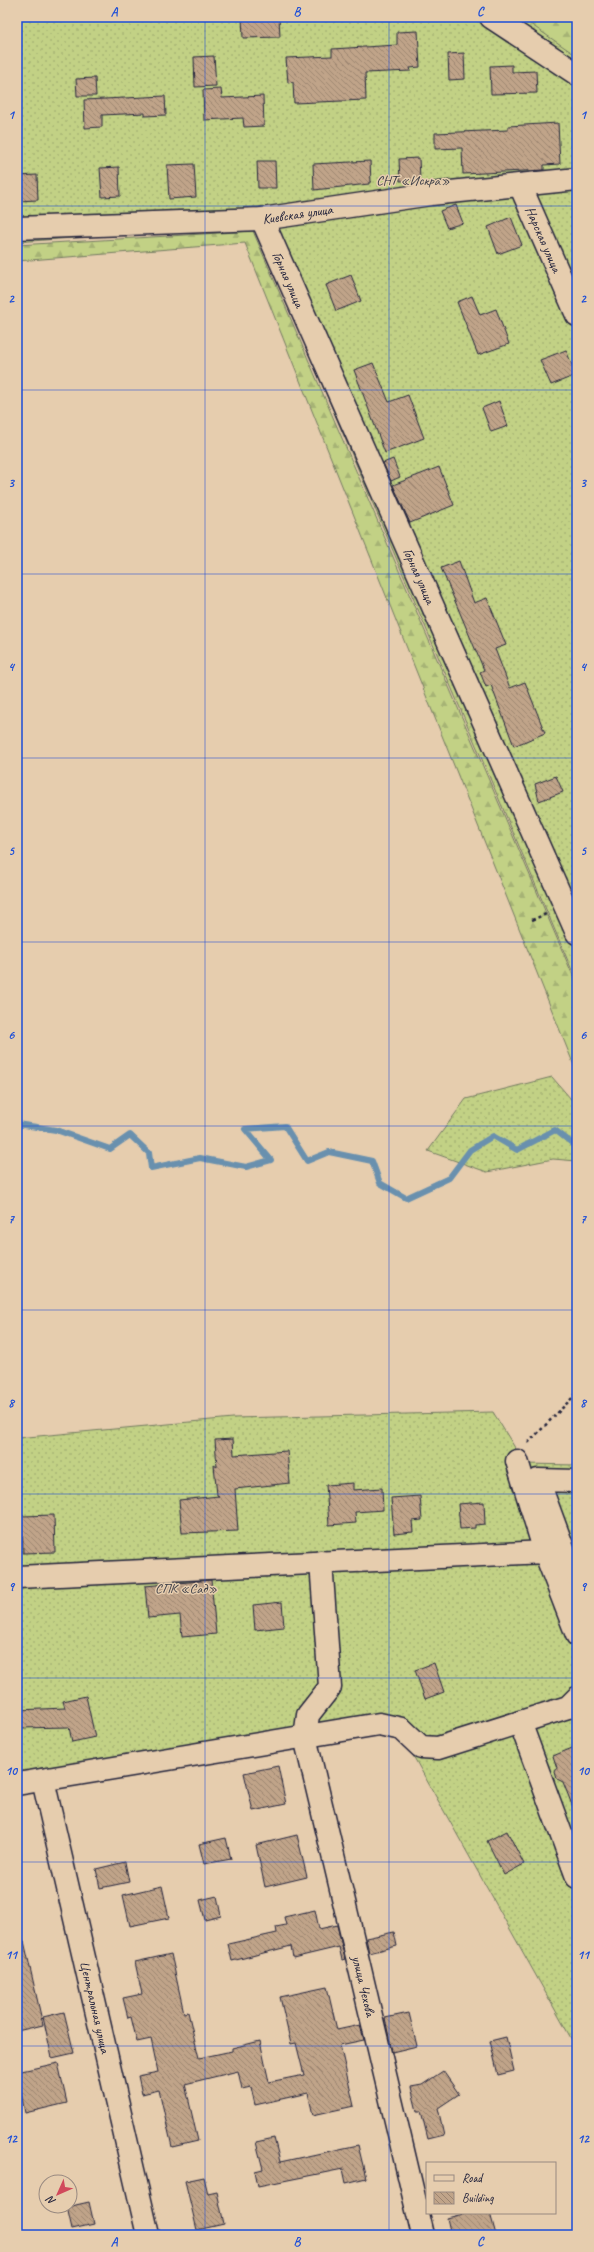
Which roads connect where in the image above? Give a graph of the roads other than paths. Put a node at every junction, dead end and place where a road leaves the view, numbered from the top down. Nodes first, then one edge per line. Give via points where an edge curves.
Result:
1 (491, 17) edge
2 (577, 74) edge
3 (577, 179) edge
4 (520, 185) junction
5 (262, 219) junction
6 (17, 228) edge
7 (577, 315) edge
8 (577, 933) edge
9 (517, 1461) road end
10 (577, 1481) edge
11 (545, 1552) junction
12 (321, 1562) junction
13 (17, 1577) edge
14 (577, 1586) edge
15 (577, 1634) edge
16 (577, 1698) edge
17 (520, 1722) junction
18 (305, 1737) junction
19 (43, 1780) junction
20 (17, 1784) edge
21 (577, 1876) edge
22 (148, 2235) edge
23 (423, 2235) edge

1 - 2 street
3 - 4 street, Киевская улица
4 - 5 street, Киевская улица via 431,194
4 - 7 street, Нарская улица
5 - 6 street, Киевская улица
5 - 8 street, Горная улица
9 - 11 street
10 - 14 street via 538,1480
11 - 12 street
11 - 15 street
12 - 13 street
12 - 18 street via 330,1687 308,1715
16 - 17 street via 568,1707
17 - 18 street via 438,1748 421,1746 402,1728 379,1724
17 - 21 street
18 - 19 street
18 - 23 street, улица Чехова
19 - 20 street
19 - 22 street, Центральная улица

